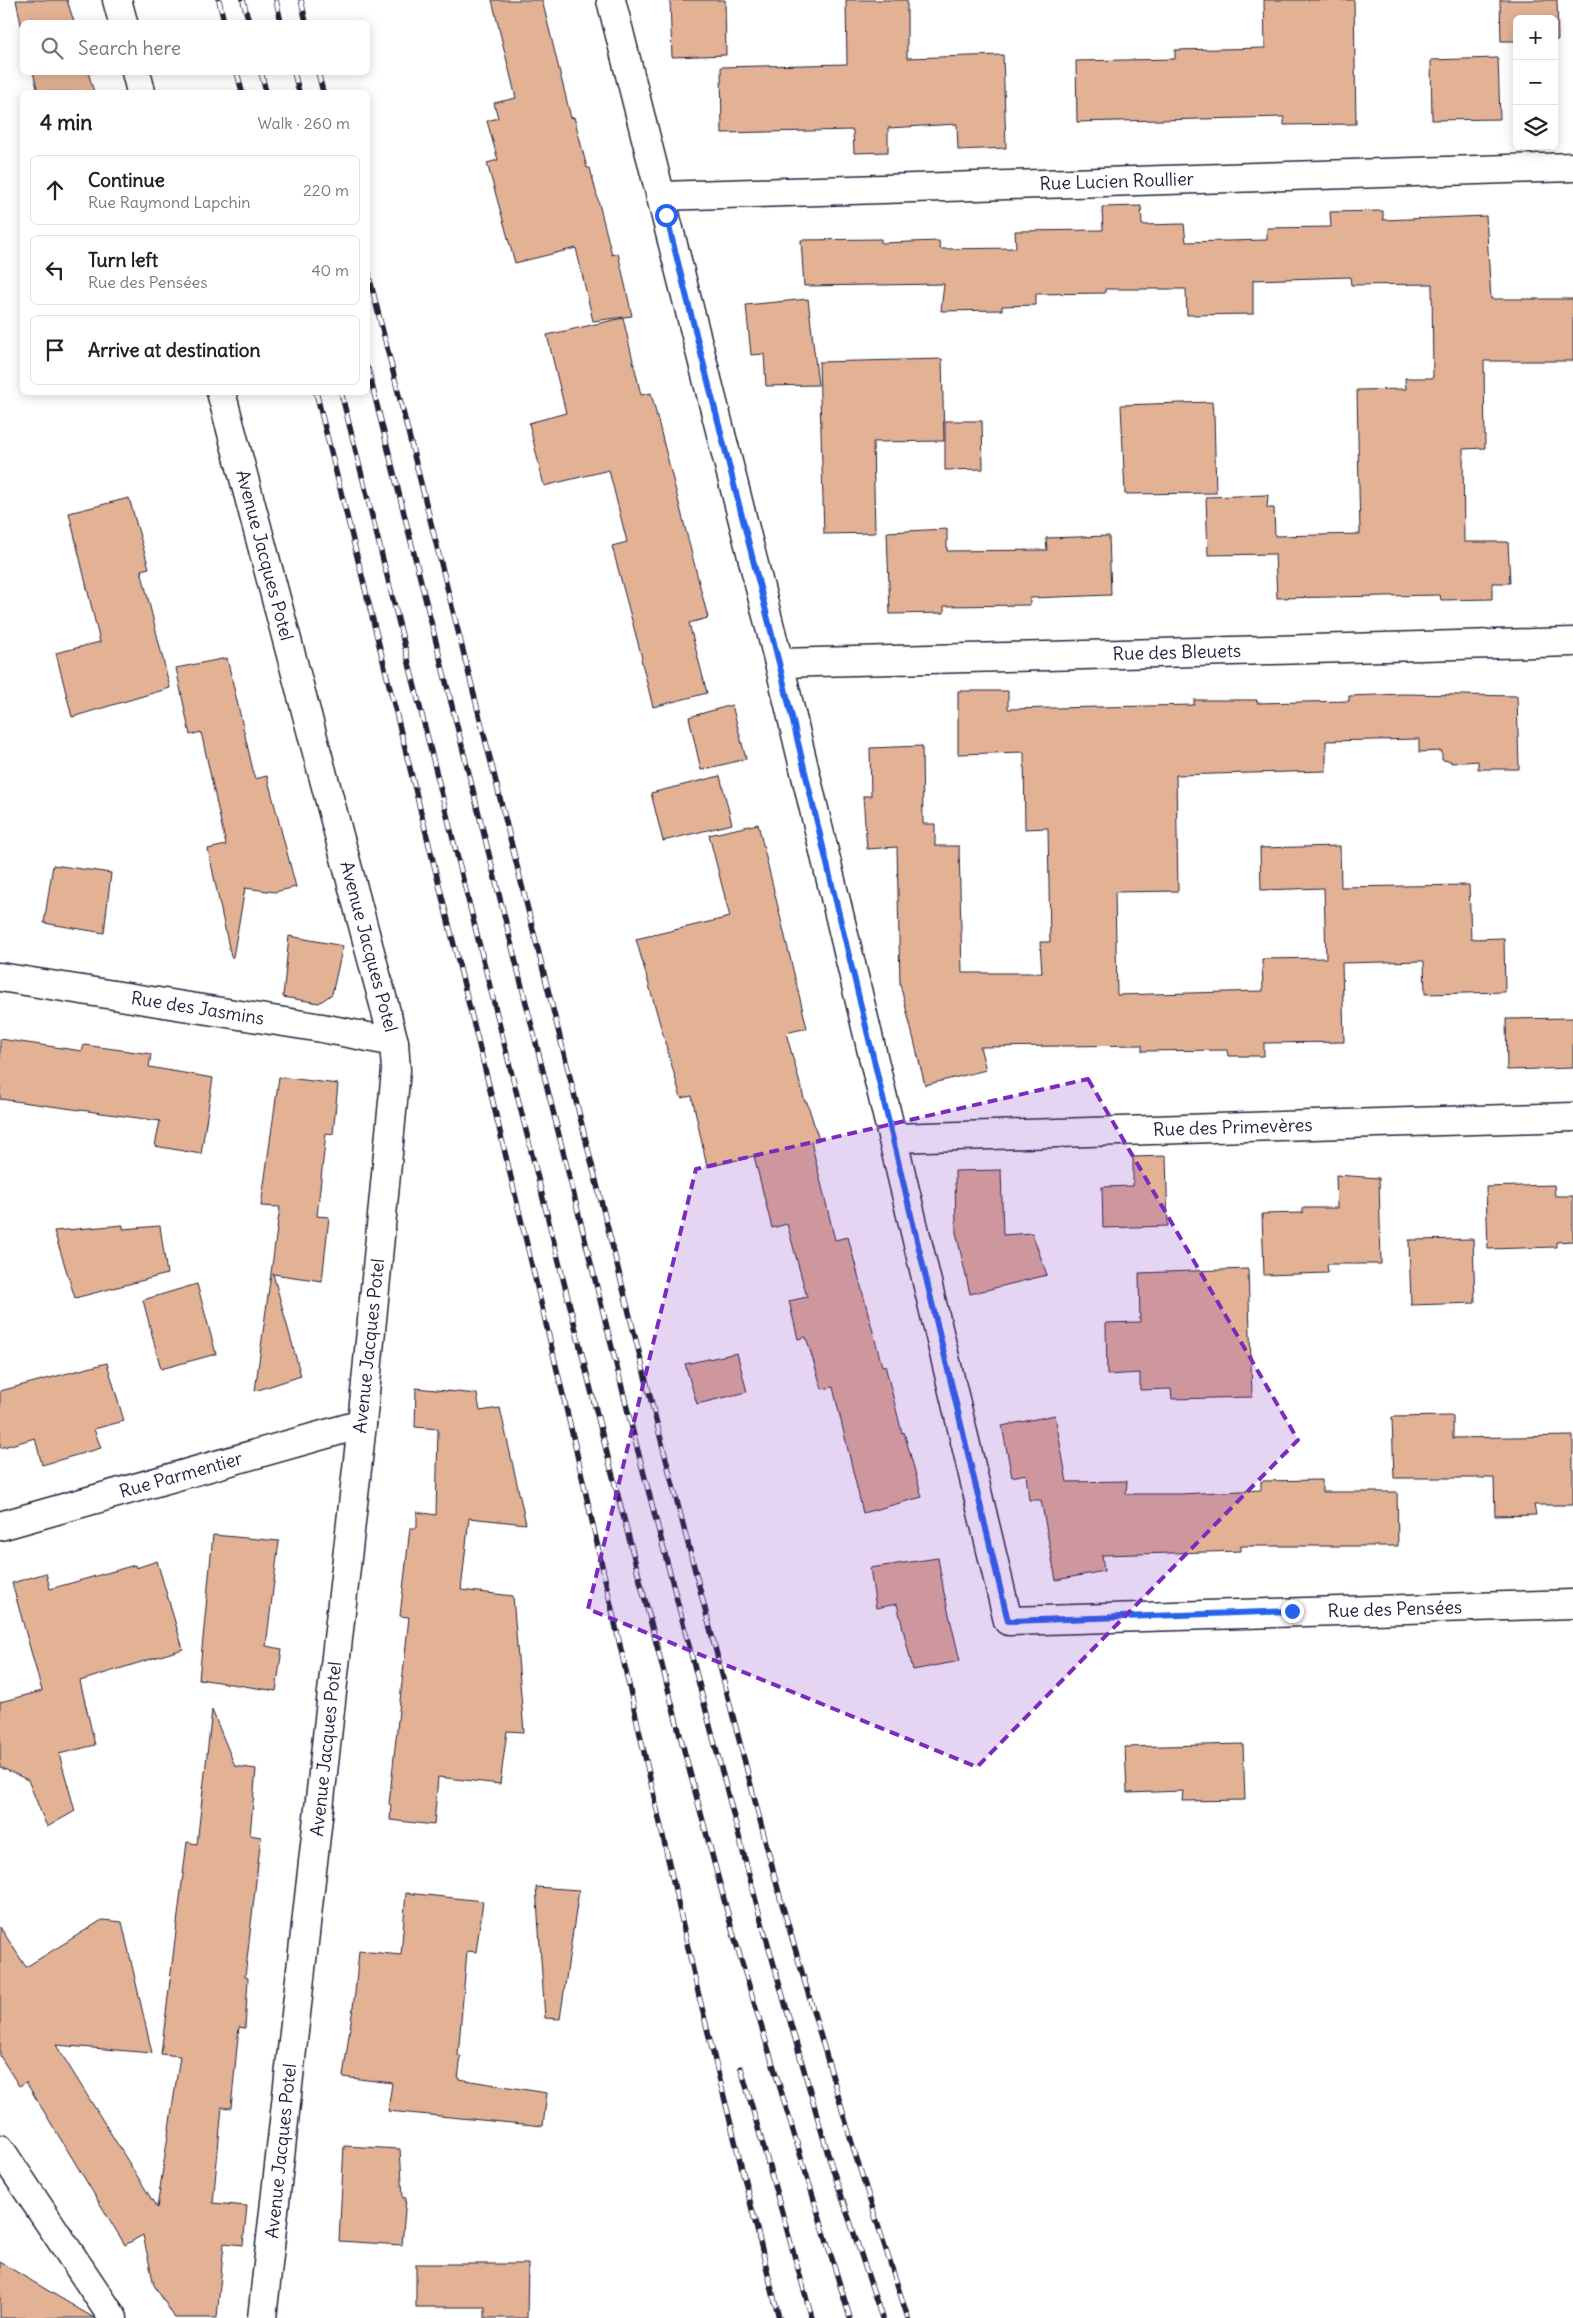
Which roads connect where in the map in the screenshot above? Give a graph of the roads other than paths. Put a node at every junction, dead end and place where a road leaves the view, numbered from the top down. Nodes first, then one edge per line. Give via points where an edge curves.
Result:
1 (117, 0) edge
2 (611, 0) edge
3 (122, 20) edge
4 (137, 75) edge
5 (140, 90) edge
6 (1573, 167) edge
7 (661, 196) junction
8 (222, 395) edge
9 (1573, 642) edge
10 (779, 663) junction
11 (0, 977) edge
12 (394, 1042) junction
13 (1573, 1117) edge
14 (893, 1138) junction
15 (362, 1424) junction
16 (0, 1526) edge
17 (1573, 1604) edge
18 (0, 2149) edge
19 (11, 2182) edge
20 (113, 2318) edge
21 (262, 2318) edge

1 - 3 street
2 - 7 street
4 - 5 street
6 - 7 street, Rue Lucien Roullier
7 - 10 street
8 - 12 street, Avenue Jacques Potel
9 - 10 street, Rue des Bleuets
10 - 14 street
11 - 12 street, Rue des Jasmins
12 - 15 street, Avenue Jacques Potel via 396,1070
13 - 14 street, Rue des Primevères
14 - 17 street, Rue des Pensées via 1008,1621
15 - 16 street, Rue Parmentier
15 - 21 street, Avenue Jacques Potel
18 - 19 street
19 - 20 street

